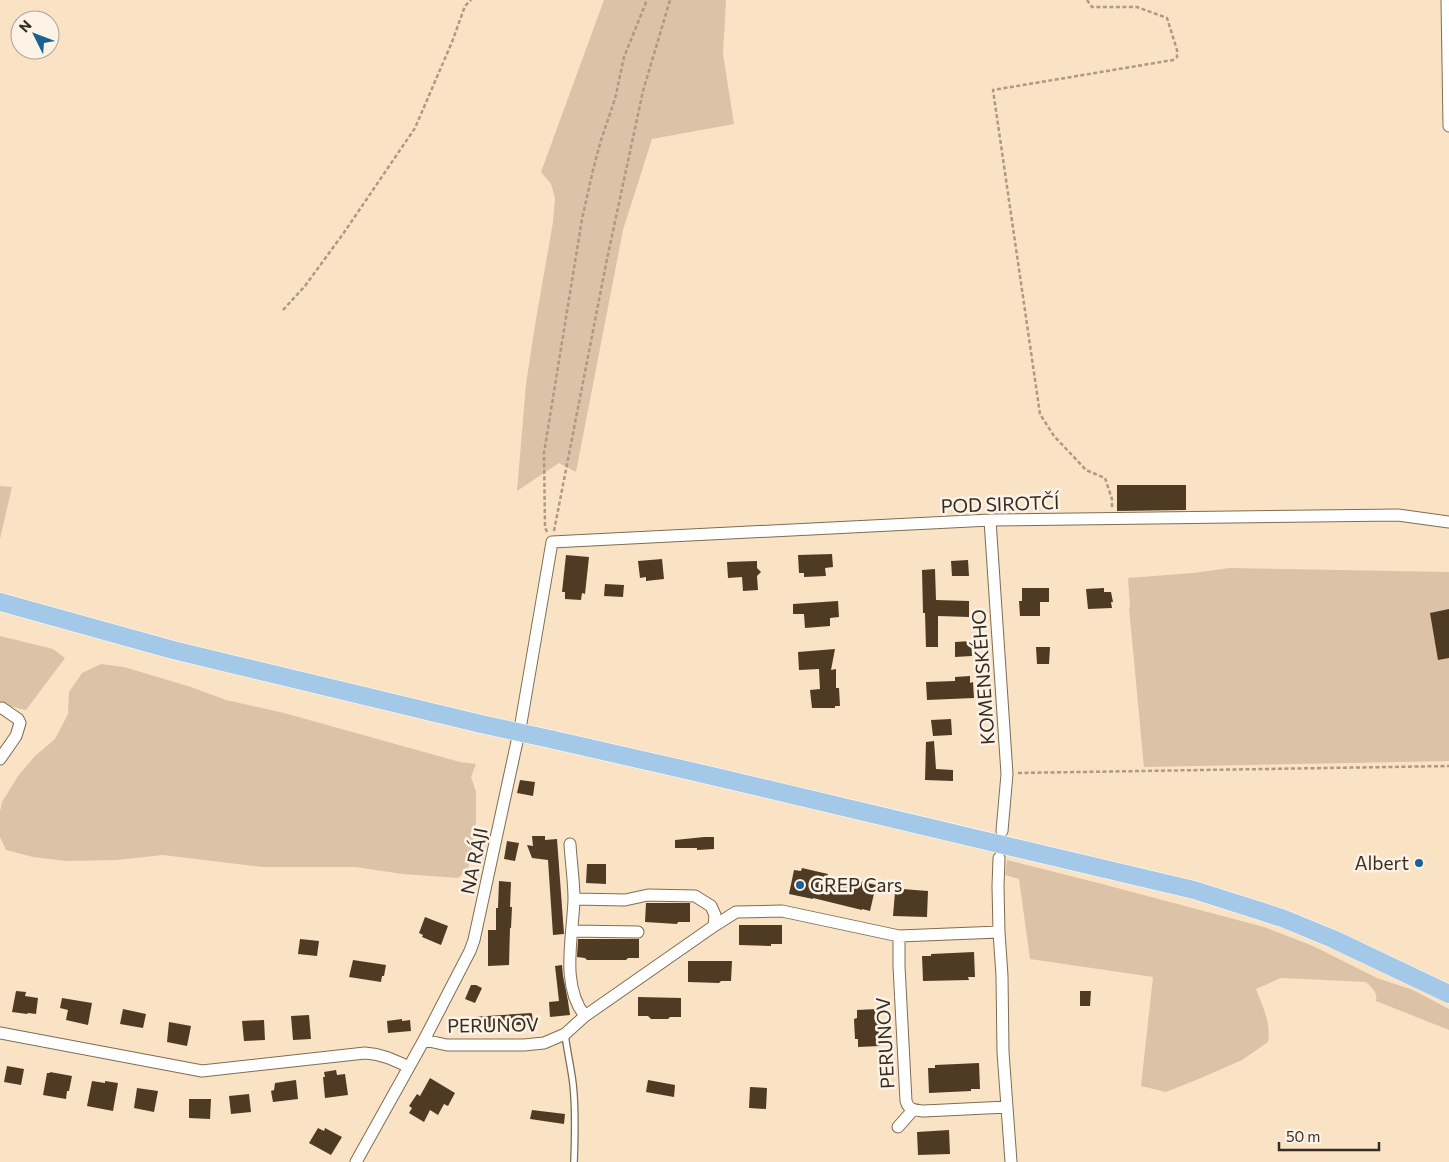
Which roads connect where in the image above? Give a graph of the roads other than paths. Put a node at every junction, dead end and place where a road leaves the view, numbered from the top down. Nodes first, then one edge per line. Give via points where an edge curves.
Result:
1 (1447, 0) edge
2 (1449, 126) edge
3 (990, 520) junction
4 (1449, 522) edge
5 (552, 542) joint
6 (0, 602) edge
7 (2, 708) dead end
8 (0, 759) edge
9 (1002, 831) dead end
10 (570, 844) dead end
11 (999, 858) dead end
12 (574, 899) junction
13 (714, 926) junction
14 (572, 931) junction
15 (638, 932) dead end
16 (999, 932) junction
17 (899, 936) junction
18 (1449, 994) edge
19 (586, 1016) junction
20 (0, 1034) edge
21 (565, 1034) junction
22 (424, 1040) junction
23 (409, 1067) junction
24 (1007, 1107) junction
25 (913, 1110) junction
26 (898, 1127) dead end
27 (356, 1162) edge
28 (574, 1162) edge
29 (1011, 1162) edge

1 - 2 street
3 - 4 street, POD SIROTČÍ via 1398,515
3 - 5 street, POD SIROTČÍ
3 - 9 street, KOMENSKÉHO via 1007,774
5 - 22 street, NA RÁJI via 521,723 474,940
6 - 18 main road, bridge via 173,650 1194,890 1282,918
7 - 8 street via 20,723 16,736
10 - 12 street
11 - 16 street
12 - 13 street via 695,896 711,906 715,915
12 - 14 street
13 - 17 street, PERUNOV via 736,912 782,911
13 - 19 street, PERUNOV
14 - 15 street
14 - 19 street via 573,989 579,1008
16 - 17 street, PERUNOV
16 - 24 street
17 - 25 street, PERUNOV via 906,1102
19 - 21 street, PERUNOV
20 - 23 street via 202,1071 365,1053 386,1056
21 - 22 street, PERUNOV via 544,1043 524,1045 447,1045
21 - 28 lane via 573,1084
22 - 23 street, NA RÁJI
23 - 27 street, NA RÁJI
24 - 25 street, PERUNOV
24 - 29 street
25 - 26 street

